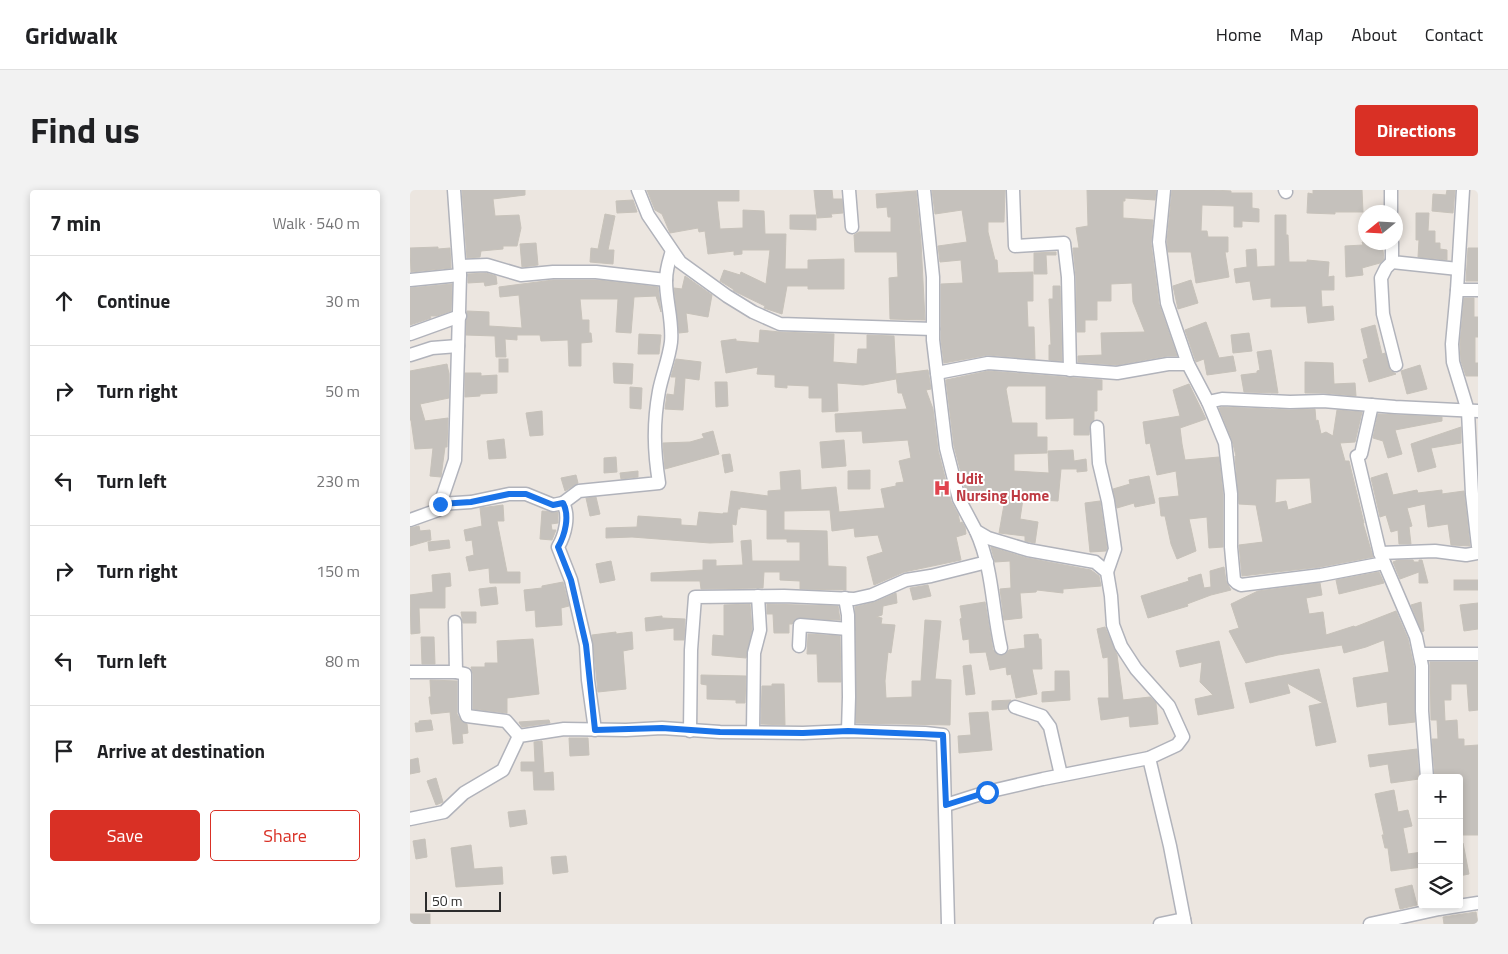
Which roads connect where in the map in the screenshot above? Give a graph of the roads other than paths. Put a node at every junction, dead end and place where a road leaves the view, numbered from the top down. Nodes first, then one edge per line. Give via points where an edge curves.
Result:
1 (454, 190) edge
2 (638, 190) edge
3 (850, 190) edge
4 (924, 190) edge
5 (1013, 190) edge
6 (1164, 190) edge
7 (1391, 190) edge
8 (1463, 190) edge
9 (1391, 205) edge
10 (852, 227) dead end
11 (1392, 250) edge
12 (672, 251) junction
13 (1392, 262) junction
14 (1458, 269) junction
15 (460, 271) junction
16 (410, 280) edge
17 (666, 280) junction
18 (1458, 290) junction
19 (1478, 290) edge
20 (460, 316) junction
21 (933, 329) junction
22 (410, 334) edge
23 (458, 346) junction
24 (410, 355) edge
25 (1188, 364) junction
26 (1396, 365) dead end
27 (1070, 370) junction
28 (937, 373) junction
29 (1208, 402) junction
30 (1372, 405) junction
31 (1473, 411) edge
32 (1097, 427) dead end
33 (563, 503) junction
34 (440, 504) junction
35 (410, 520) edge
36 (976, 531) junction
37 (1478, 546) edge
38 (1478, 553) edge
39 (1382, 558) junction
40 (987, 562) junction
41 (1107, 572) junction
42 (758, 596) junction
43 (845, 598) junction
44 (455, 622) dead end
45 (848, 628) junction
46 (799, 646) dead end
47 (1001, 648) dead end
48 (1420, 654) junction
49 (1478, 654) edge
50 (410, 672) edge
51 (456, 672) junction
52 (1015, 707) dead end
53 (595, 730) junction
54 (690, 731) junction
55 (848, 731) junction
56 (753, 732) junction
57 (519, 736) junction
58 (1149, 758) junction
59 (1427, 774) edge
60 (1061, 775) junction
61 (946, 805) junction
62 (410, 819) edge
63 (1478, 903) edge
64 (1463, 905) edge
65 (1438, 909) edge
66 (1185, 922) edge
67 (948, 924) edge
68 (1160, 924) edge
69 (1370, 924) edge

1 - 15 street
2 - 12 street via 648,214
3 - 10 street
4 - 21 street via 933,277
5 - 27 street via 1015,246 1064,243
6 - 25 street via 1159,242 1166,294
7 - 9 street
8 - 14 street
11 - 13 street
12 - 17 street
12 - 21 street via 680,262 727,296 780,324
13 - 14 street
13 - 26 street via 1382,278 1383,314
14 - 18 street
15 - 16 street
15 - 17 street via 487,265 521,275 596,272
15 - 20 street
17 - 33 street via 671,343 659,390 655,424 654,454 660,483 579,492
18 - 19 street
18 - 31 street via 1453,362
20 - 22 street
20 - 23 street
21 - 28 street
23 - 24 street via 432,348
23 - 34 street via 456,460
25 - 27 street via 1168,364 1117,373
25 - 29 street
27 - 28 street via 988,364
28 - 36 street via 946,448 959,500
29 - 30 street via 1323,401
29 - 39 street via 1225,444 1236,584 1321,575
30 - 31 street
30 - 39 street via 1361,454 1356,456
31 - 37 street via 1472,494
32 - 41 street via 1099,463 1115,549
33 - 34 street via 553,505 526,494 509,494
33 - 53 street via 566,508 565,534 558,547 571,580 586,645
34 - 35 street via 438,510
36 - 40 street
36 - 41 street via 1028,550 1096,562
38 - 39 street via 1466,555 1435,551
39 - 48 street via 1416,637
40 - 43 street via 906,580 872,595
40 - 47 street
41 - 58 street via 1113,625 1121,646 1136,669 1170,706 1183,738 1177,745
42 - 43 street
42 - 54 street via 695,597
42 - 56 street via 760,630 754,653
43 - 45 street
44 - 51 street
45 - 46 street via 800,625
45 - 55 street
48 - 49 street
48 - 59 street
50 - 51 street
51 - 57 street via 465,674 467,716 506,721
52 - 60 street via 1042,716 1050,727
53 - 54 street via 662,728
53 - 57 street via 564,729
54 - 56 street
55 - 56 street
55 - 61 street via 943,735
57 - 62 street via 504,770 464,793 444,812
58 - 60 street
58 - 66 street
60 - 61 street
61 - 67 street
63 - 64 street
65 - 69 street
66 - 68 street

